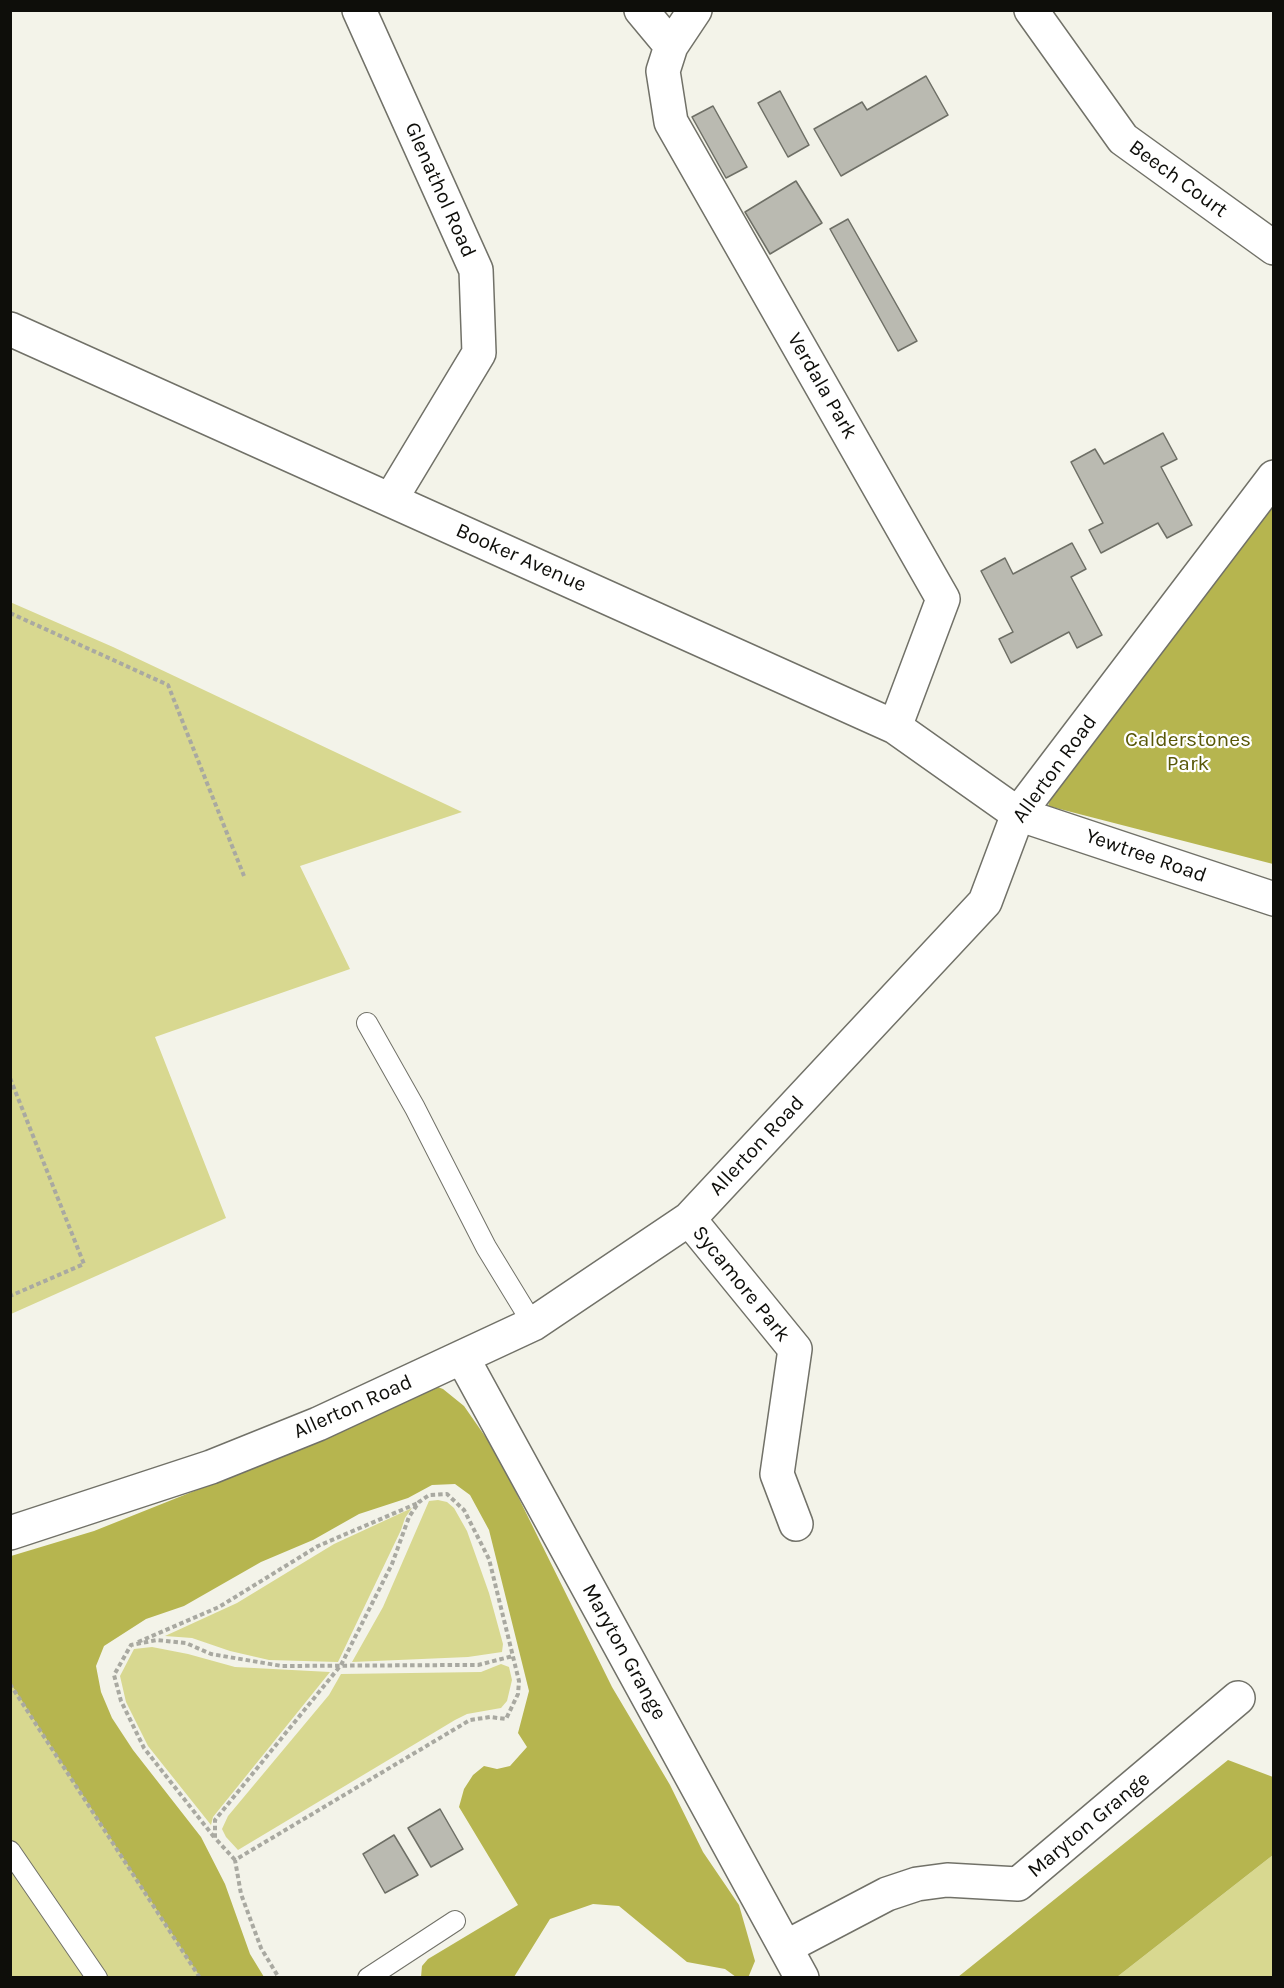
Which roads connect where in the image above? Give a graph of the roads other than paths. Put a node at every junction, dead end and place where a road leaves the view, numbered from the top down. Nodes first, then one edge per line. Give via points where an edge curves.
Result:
1 (359, 10) edge
2 (641, 10) edge
3 (695, 10) edge
4 (1031, 10) edge
5 (671, 46) junction
6 (1274, 248) edge
7 (10, 329) edge
8 (1274, 477) edge
9 (391, 499) junction
10 (895, 727) junction
11 (1018, 814) junction
12 (1274, 899) edge
13 (367, 1023) dead end
14 (689, 1219) junction
15 (534, 1324) junction
16 (462, 1357) junction
17 (796, 1524) dead end
18 (10, 1533) edge
19 (1238, 1698) dead end
20 (10, 1851) edge
21 (455, 1921) dead end
22 (782, 1962) edge
23 (97, 1977) edge
24 (368, 1977) edge
25 (802, 1977) edge

1 - 9 street, Glenathol Road via 476,270 479,352
2 - 5 street
3 - 5 street, Verdala Park
4 - 6 street, Beech Court via 1123,139
5 - 10 street, Verdala Park via 663,71 671,122 943,599
7 - 9 street, Booker Avenue
8 - 11 street, Allerton Road
9 - 10 street, Booker Avenue
10 - 11 street, Booker Avenue
11 - 12 street, Yewtree Road
11 - 14 street, Allerton Road via 985,902
13 - 15 lane via 486,1247
14 - 15 street, Allerton Road
14 - 17 street, Sycamore Park via 795,1349 777,1474
15 - 16 street, Allerton Road
16 - 18 street, Allerton Road via 318,1424 211,1467
16 - 22 street, Maryton Grange
19 - 22 street, Maryton Grange via 1018,1884 917,1884 887,1894
20 - 23 lane
21 - 24 lane
22 - 25 street, Maryton Grange

